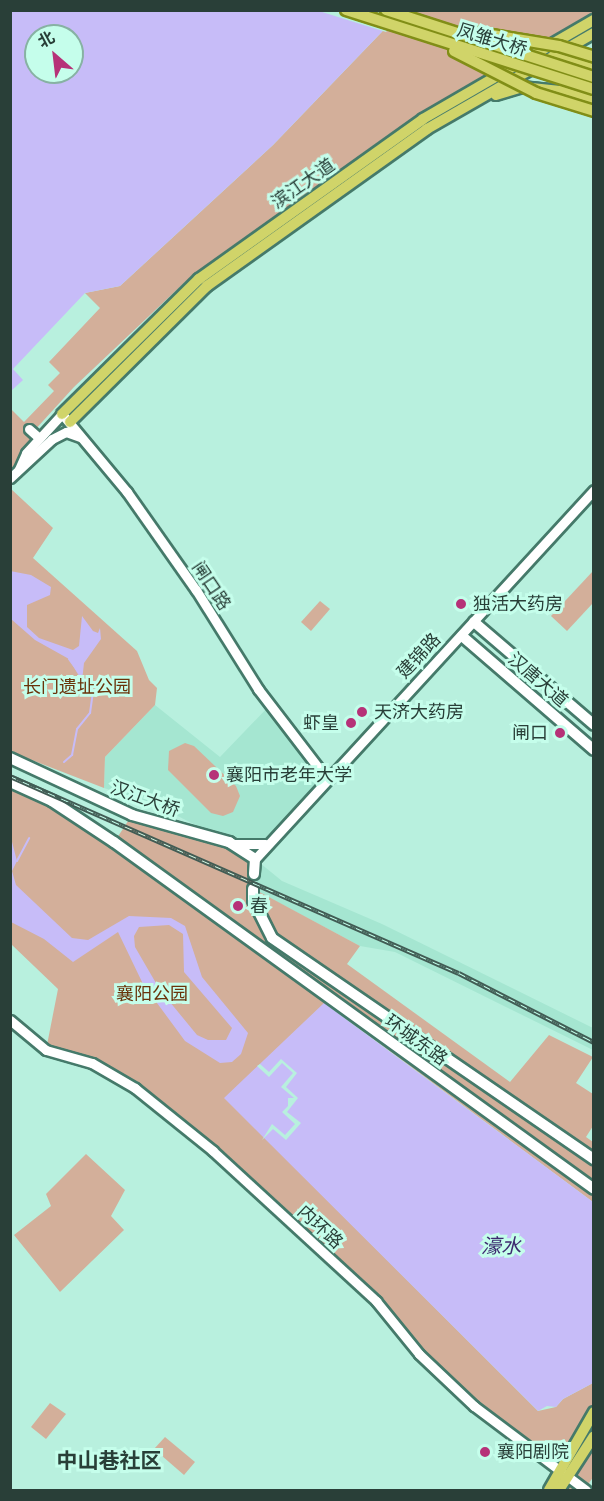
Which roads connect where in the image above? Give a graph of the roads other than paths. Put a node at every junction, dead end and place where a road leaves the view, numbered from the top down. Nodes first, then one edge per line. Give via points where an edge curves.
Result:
1 (346, 10) edge
2 (386, 10) edge
3 (594, 20) edge
4 (430, 25) junction
5 (594, 33) edge
6 (427, 37) junction
7 (540, 50) junction
8 (555, 55) junction
9 (594, 57) edge
10 (594, 67) edge
11 (504, 71) junction
12 (519, 76) junction
13 (594, 77) edge
14 (594, 88) edge
15 (570, 92) junction
16 (594, 99) edge
17 (470, 104) junction
18 (594, 111) edge
19 (66, 418) junction
20 (29, 429) dead end
21 (39, 438) junction
22 (84, 439) junction
23 (19, 469) junction
24 (10, 478) edge
25 (594, 490) edge
26 (474, 622) junction
27 (462, 636) junction
28 (594, 725) edge
29 (594, 750) edge
30 (10, 758) edge
31 (327, 779) junction
32 (10, 782) edge
33 (229, 842) junction
34 (267, 843) junction
35 (255, 860) junction
36 (254, 874) dead end
37 (253, 889) dead end
38 (10, 1020) edge
39 (594, 1159) edge
40 (594, 1189) edge
41 (594, 1412) edge
42 (594, 1436) edge
43 (564, 1473) junction
44 (549, 1491) edge
45 (560, 1491) edge
46 (586, 1491) edge

1 - 6 main road, 凤雏大桥, bridge
2 - 4 main road, 凤雏大桥, bridge
3 - 7 main road, 滨江大道
4 - 9 main road, bridge via 559,46
4 - 13 main road, 凤雏大桥, bridge
5 - 8 main road, 滨江大道
6 - 14 main road, 凤雏大桥, bridge
6 - 18 main road, bridge via 536,93
7 - 8 main road
7 - 11 main road, 滨江大道
8 - 10 main road
8 - 12 main road, 滨江大道
11 - 12 main road
11 - 19 main road, 滨江大道 via 423,119 199,279
12 - 15 main road
12 - 17 main road, 滨江大道
15 - 16 main road
15 - 17 main road via 522,87
17 - 19 main road, 滨江大道 via 427,129 207,286
19 - 21 street
19 - 22 street, 闸口路
20 - 21 street
21 - 23 street
22 - 23 street via 66,432 52,439
22 - 31 street, 闸口路 via 196,590 258,689
23 - 24 street
25 - 26 street, 建锦路
26 - 27 street, 建锦路
26 - 28 main road, 汉唐大道
27 - 29 main road, 汉唐大道
27 - 31 street, 建锦路
30 - 33 main road, 汉江大桥 via 132,816
31 - 34 street, 建锦路
32 - 40 main road, 环城东路 via 52,801 114,842
33 - 34 street via 252,847
33 - 35 main road, 汉江大桥
34 - 35 street, 建锦路
35 - 36 main road
37 - 39 main road, 环城东路 via 253,900 272,938
38 - 43 street, 内环路 via 46,1050 92,1063 135,1088 213,1151 376,1301 419,1354 474,1406
41 - 43 main road
42 - 43 main road
43 - 44 main road
43 - 45 main road
43 - 46 street, 内环路

